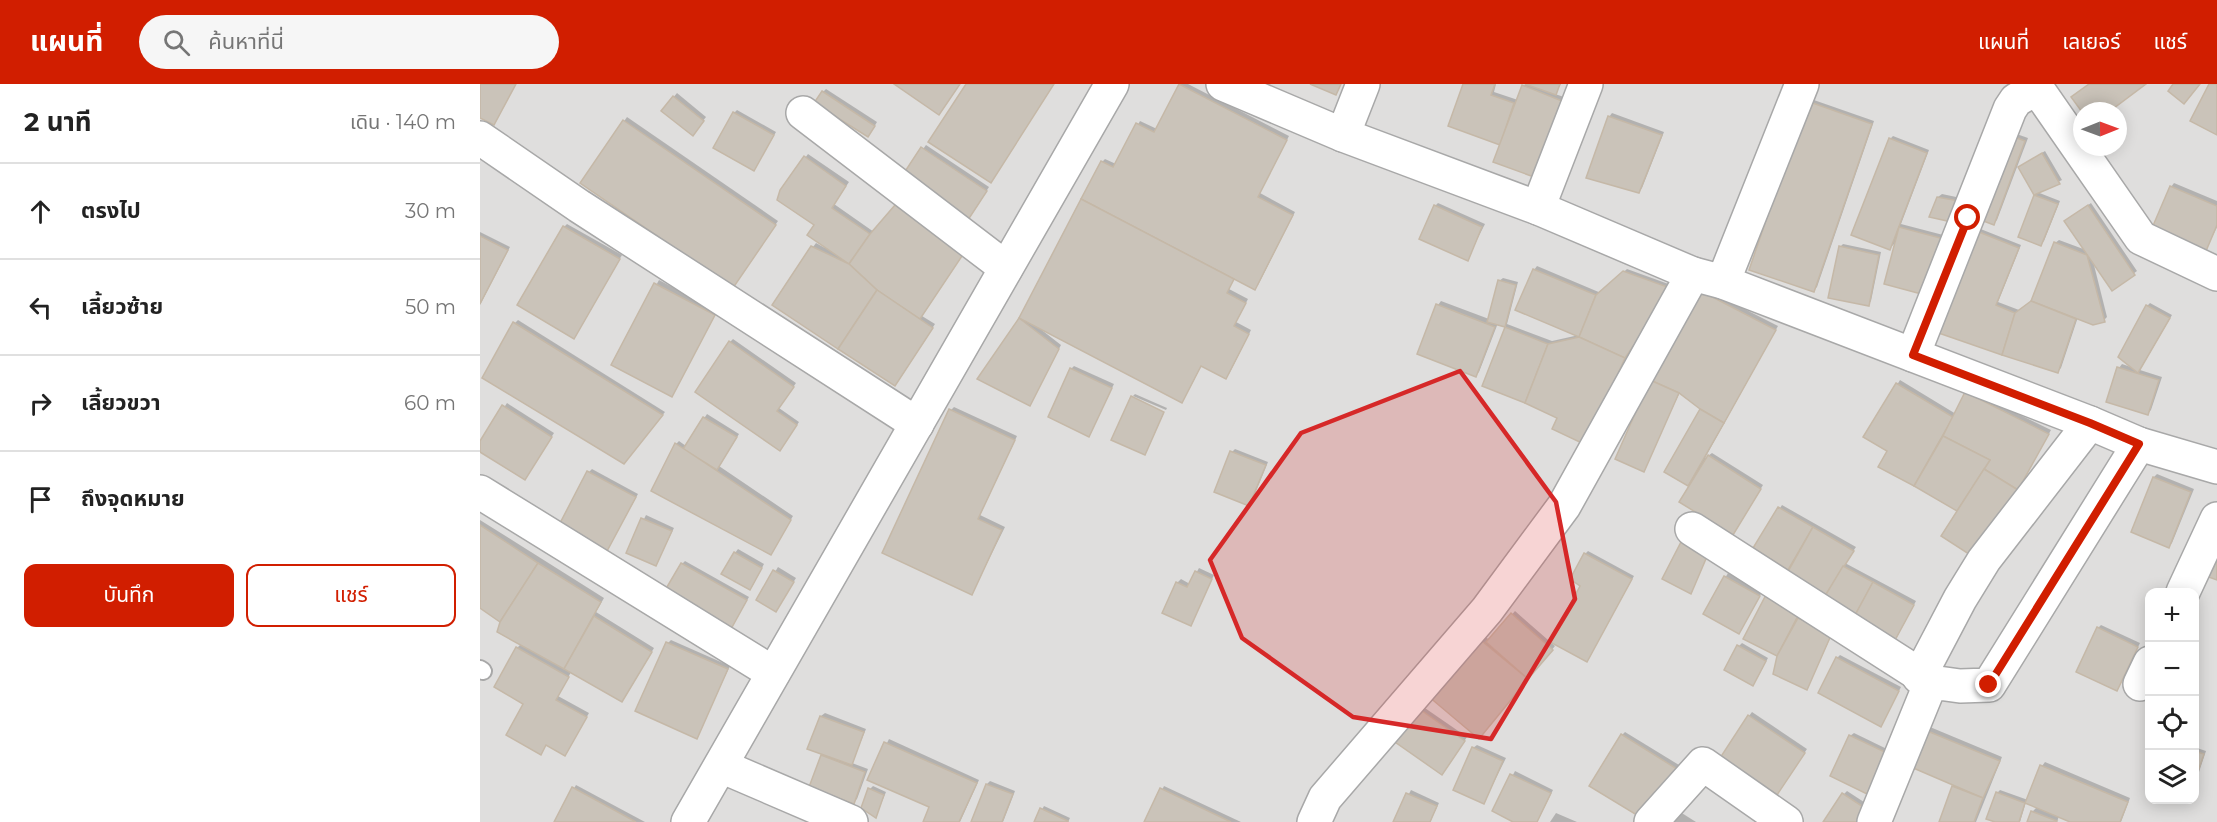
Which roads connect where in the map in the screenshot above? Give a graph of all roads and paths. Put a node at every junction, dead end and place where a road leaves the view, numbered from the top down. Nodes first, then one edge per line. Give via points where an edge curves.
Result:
1 (1112, 84) edge
2 (1223, 84) edge
3 (1363, 84) edge
4 (1586, 84) edge
5 (1802, 84) edge
6 (2035, 86) edge
7 (803, 113) dead end
8 (1343, 135) junction
9 (480, 138) edge
10 (1538, 208) junction
11 (1006, 268) junction
12 (2217, 274) edge
13 (1708, 278) junction
14 (1913, 355) junction
15 (2090, 423) junction
16 (917, 424) junction
17 (2139, 444) junction
18 (2217, 466) edge
19 (480, 492) edge
20 (2217, 519) edge
21 (1692, 530) dead end
22 (2185, 588) edge
23 (773, 673) junction
24 (1925, 680) junction
25 (720, 766) junction
26 (688, 822) edge
27 (851, 822) edge
28 (1314, 822) edge
29 (1651, 822) edge
30 (1786, 822) edge
31 (1874, 822) edge

1 - 11 street
2 - 8 street
3 - 8 street
4 - 10 street
5 - 13 street
6 - 12 street via 2141,238
6 - 14 street via 2010,109
7 - 11 street
8 - 10 street
9 - 16 street
10 - 13 street
11 - 16 street
13 - 14 street
13 - 28 street via 1564,506 1487,610 1325,798
14 - 15 street
15 - 17 street
15 - 24 street via 1984,560 1960,599
16 - 23 street
17 - 18 street
17 - 24 street via 1989,685 1960,686
19 - 23 street
20 - 22 street
21 - 24 street
23 - 25 street
24 - 31 street
25 - 26 street
25 - 27 street
29 - 30 street via 1703,764

